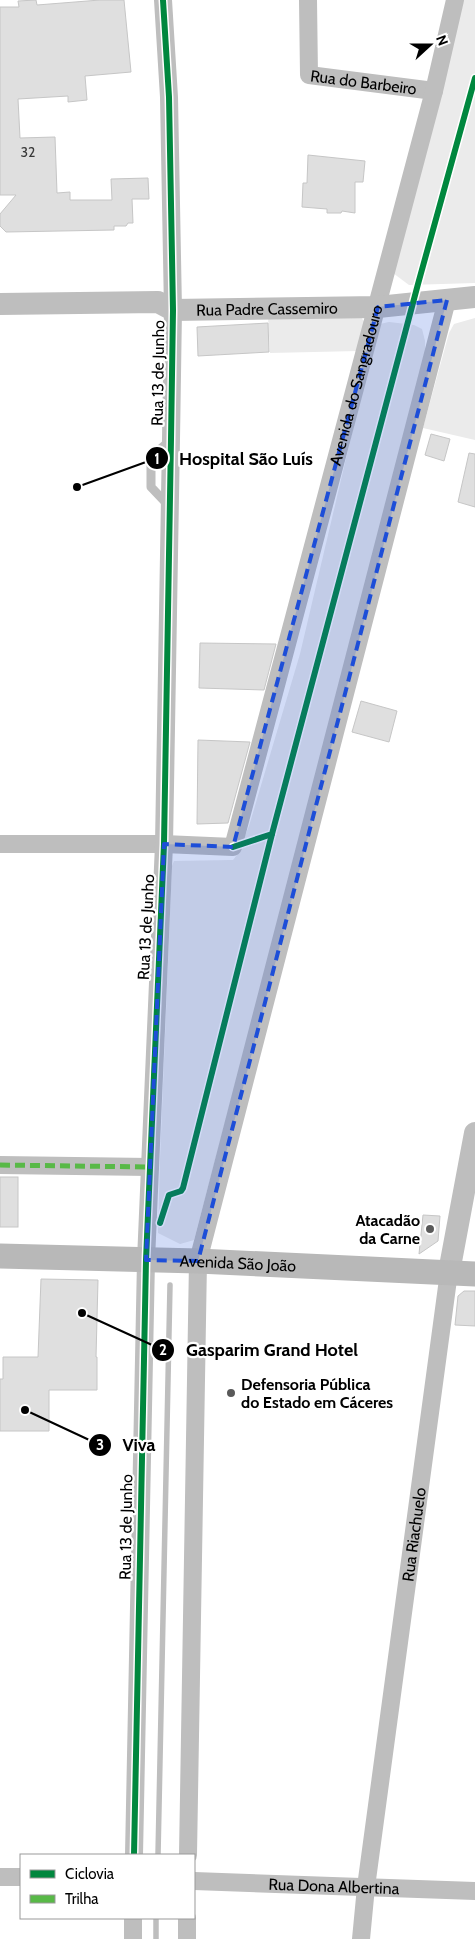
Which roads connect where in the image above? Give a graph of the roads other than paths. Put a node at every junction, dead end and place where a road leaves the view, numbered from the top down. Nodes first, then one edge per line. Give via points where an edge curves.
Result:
1 (163, 0) edge
2 (308, 0) edge
3 (455, 0) edge
4 (434, 91) junction
5 (475, 296) edge
6 (447, 300) junction
7 (0, 304) edge
8 (378, 307) junction
9 (173, 310) junction
10 (0, 844) edge
11 (164, 844) junction
12 (475, 1133) edge
13 (0, 1165) edge
14 (150, 1167) junction
15 (0, 1256) edge
16 (146, 1260) junction
17 (198, 1261) junction
18 (449, 1272) junction
19 (475, 1274) edge
20 (134, 1854) edge
21 (188, 1854) edge
22 (0, 1877) edge
23 (20, 1877) edge
24 (195, 1881) edge
25 (366, 1887) junction
26 (475, 1890) edge
27 (133, 1919) edge
28 (187, 1919) edge
29 (132, 1939) edge
30 (187, 1939) edge
31 (361, 1939) edge

1 - 9 street, Rua 13 de Junho via 169,97
2 - 4 street, Rua do Barbeiro via 310,75
3 - 4 street, Avenida do Sangradouro
4 - 8 street, Avenida do Sangradouro
5 - 6 street, Rua Padre Cassemiro
6 - 8 street, Rua Padre Cassemiro
6 - 17 street
7 - 9 street, Rua Padre Cassemiro via 158,302
8 - 9 street, Rua Padre Cassemiro
8 - 11 street, Avenida do Sangradouro via 233,847
9 - 11 street, Rua 13 de Junho
10 - 11 street
11 - 14 street, Rua 13 de Junho
12 - 18 street, Rua Riachuelo
13 - 14 street
14 - 16 street, Rua 13 de Junho
15 - 16 main road, Avenida São João
16 - 17 main road, Avenida São João
16 - 20 street, Rua 13 de Junho
17 - 18 main road, Avenida São João
17 - 21 street
18 - 19 main road, Avenida São João
18 - 25 street, Rua Riachuelo
22 - 23 street
24 - 25 street, Rua Dona Albertina
25 - 26 street, Rua Dona Albertina
25 - 31 street, Rua Riachuelo
27 - 29 street
28 - 30 street

